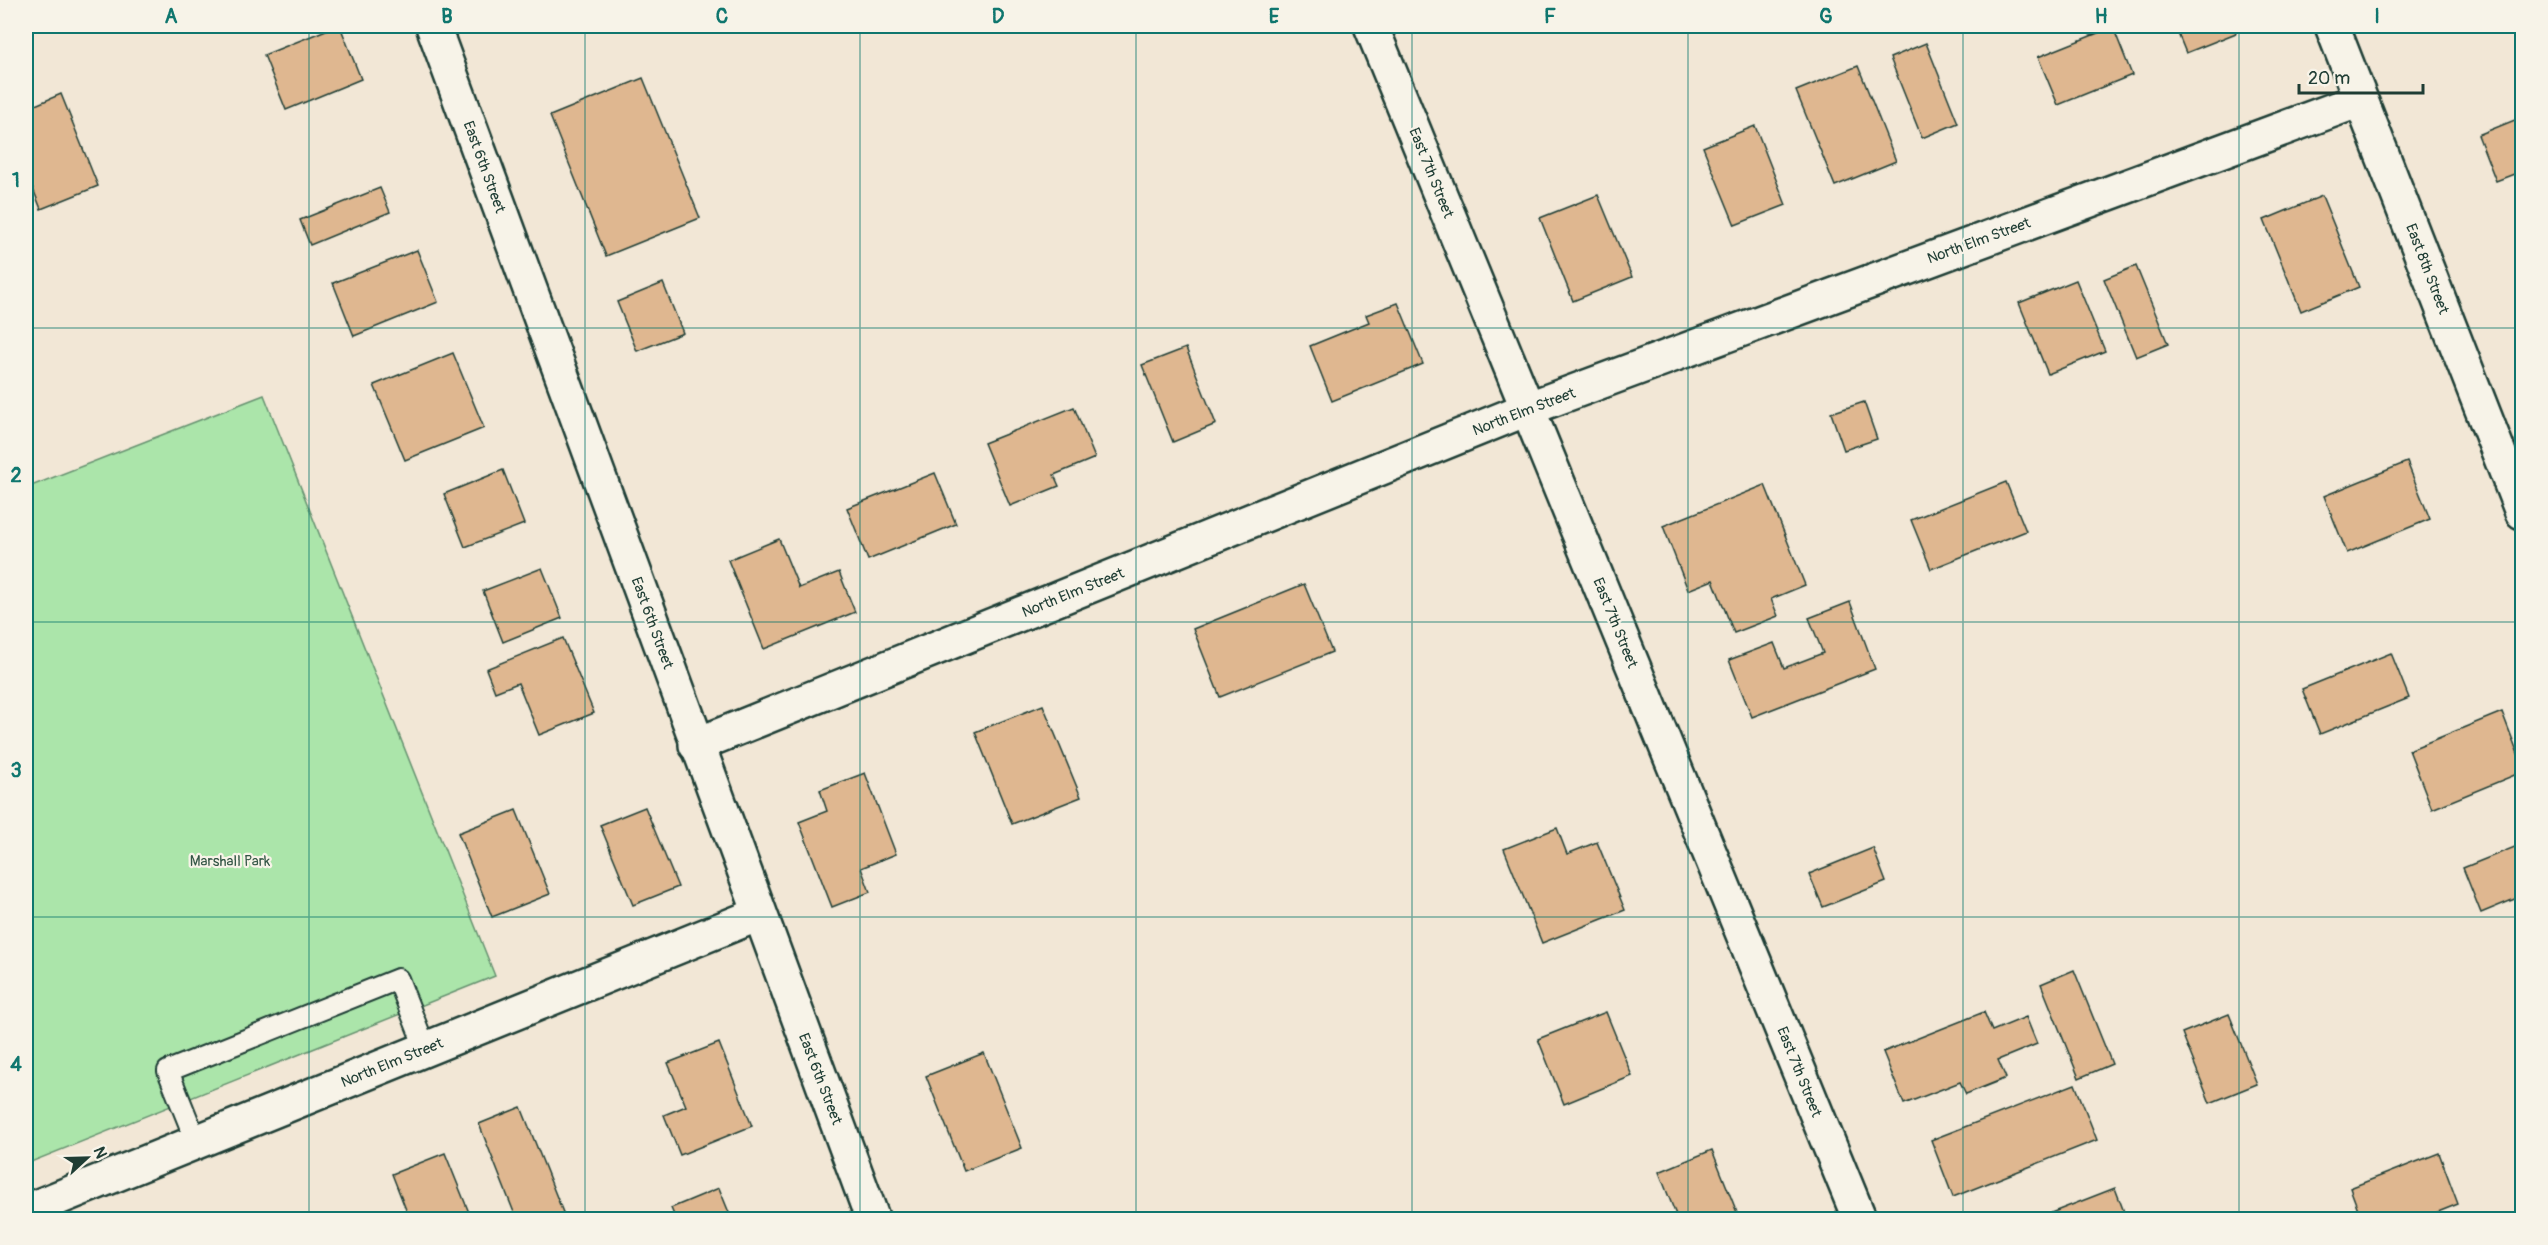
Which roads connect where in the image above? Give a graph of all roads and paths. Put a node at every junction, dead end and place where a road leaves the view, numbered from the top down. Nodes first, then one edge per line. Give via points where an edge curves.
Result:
1 (433, 26) edge
2 (1371, 26) edge
3 (2332, 26) edge
4 (2360, 100) junction
5 (1527, 410) junction
6 (2523, 512) edge
7 (696, 745) junction
8 (759, 914) junction
9 (426, 1050) junction
10 (196, 1141) junction
11 (26, 1211) edge
12 (873, 1220) edge
13 (1860, 1220) edge

1 - 7 street, East 6th Street
2 - 5 street, East 7th Street
3 - 4 street, East 8th Street
4 - 5 street, North Elm Street
4 - 6 street, East 8th Street
5 - 7 street, North Elm Street
5 - 13 street, East 7th Street
7 - 8 street, East 6th Street
8 - 9 street, North Elm Street
8 - 12 street, East 6th Street
9 - 10 street, North Elm Street
9 - 10 lane via 398,979 168,1071
10 - 11 street, North Elm Street

